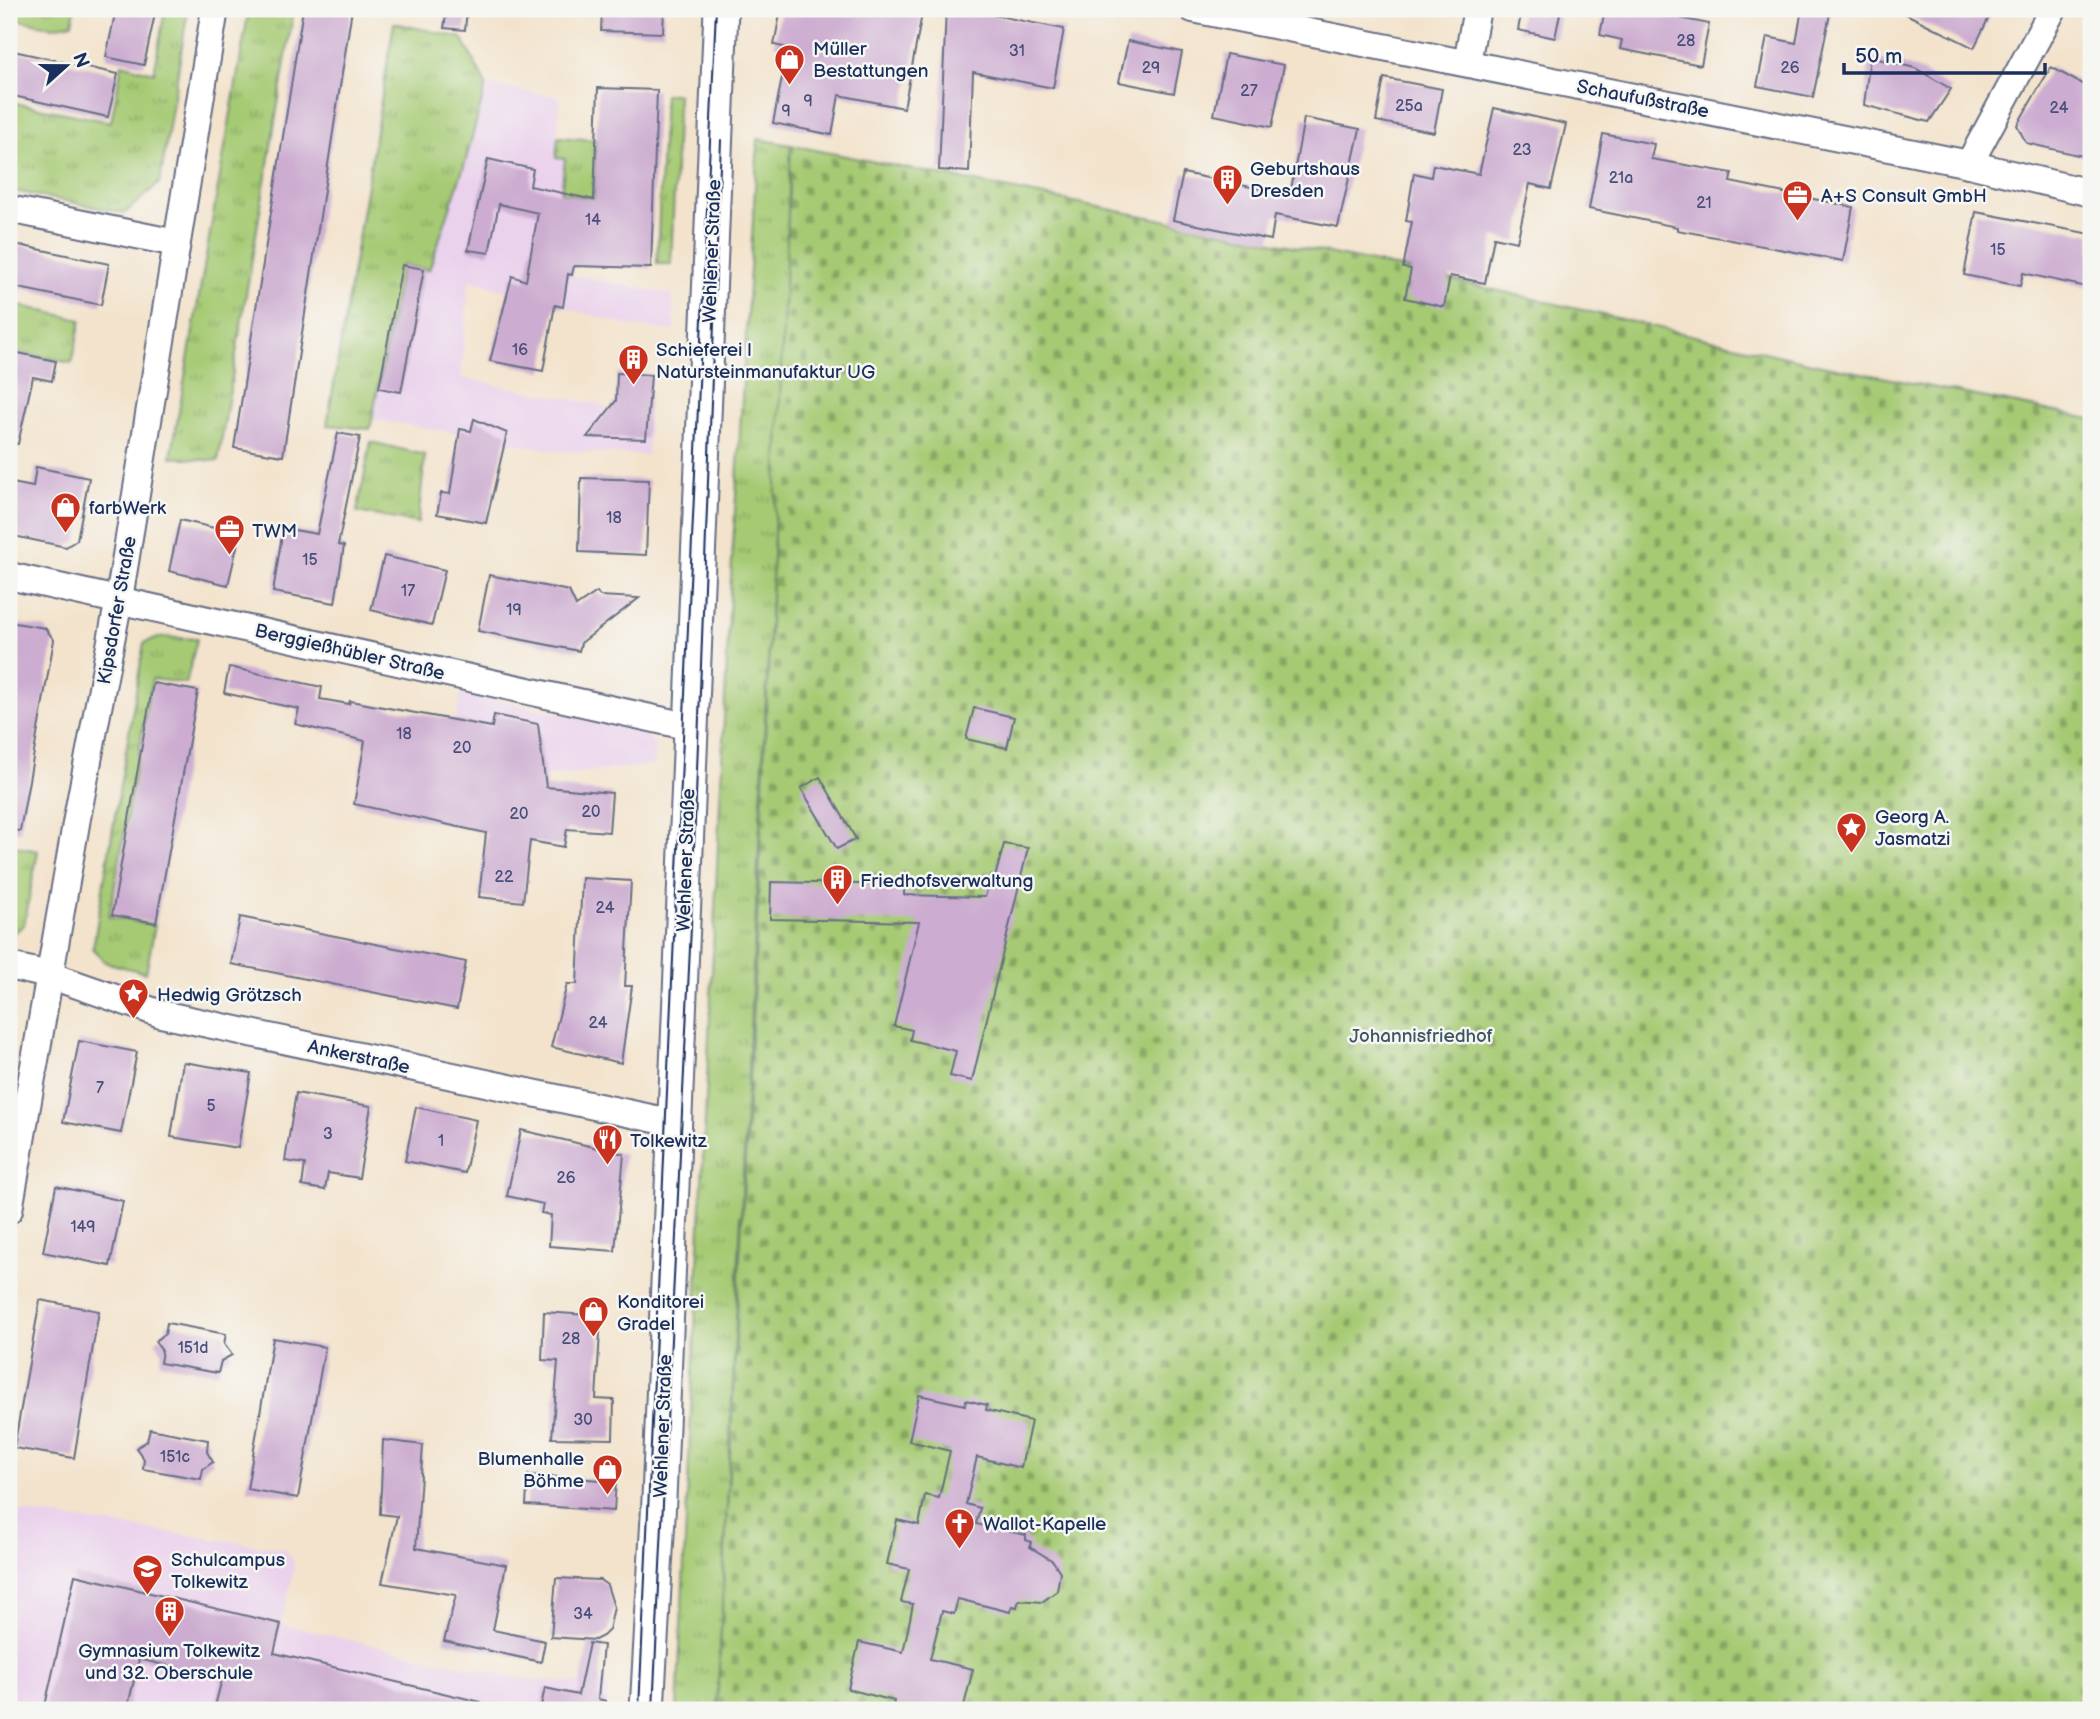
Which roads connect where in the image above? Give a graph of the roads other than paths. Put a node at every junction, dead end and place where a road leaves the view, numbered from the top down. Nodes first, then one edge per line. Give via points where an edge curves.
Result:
1 (215, 9) edge
2 (721, 9) edge
3 (1193, 9) edge
4 (1477, 9) edge
5 (2053, 9) edge
6 (1467, 62) junction
7 (1969, 164) junction
8 (2091, 193) edge
9 (9, 208) edge
10 (176, 243) junction
11 (9, 576) edge
12 (119, 599) junction
13 (691, 727) junction
14 (9, 966) edge
15 (49, 975) junction
16 (674, 1123) junction
17 (9, 1210) edge
18 (647, 1710) edge

1 - 10 street, Kipsdorfer Straße
2 - 13 main road, Wehlener Straße
3 - 6 street, Schaufußstraße
4 - 6 street
5 - 7 street
6 - 7 street, Schaufußstraße
7 - 8 street, Schaufußstraße
9 - 10 street
10 - 12 street, Kipsdorfer Straße
11 - 12 street, Berggießhübler Straße
12 - 13 street, Berggießhübler Straße
12 - 15 street, Kipsdorfer Straße
13 - 16 main road, Wehlener Straße
14 - 15 street, Ankerstraße
15 - 16 street, Ankerstraße via 161,1014
15 - 17 street, Kipsdorfer Straße
16 - 18 main road, Wehlener Straße

